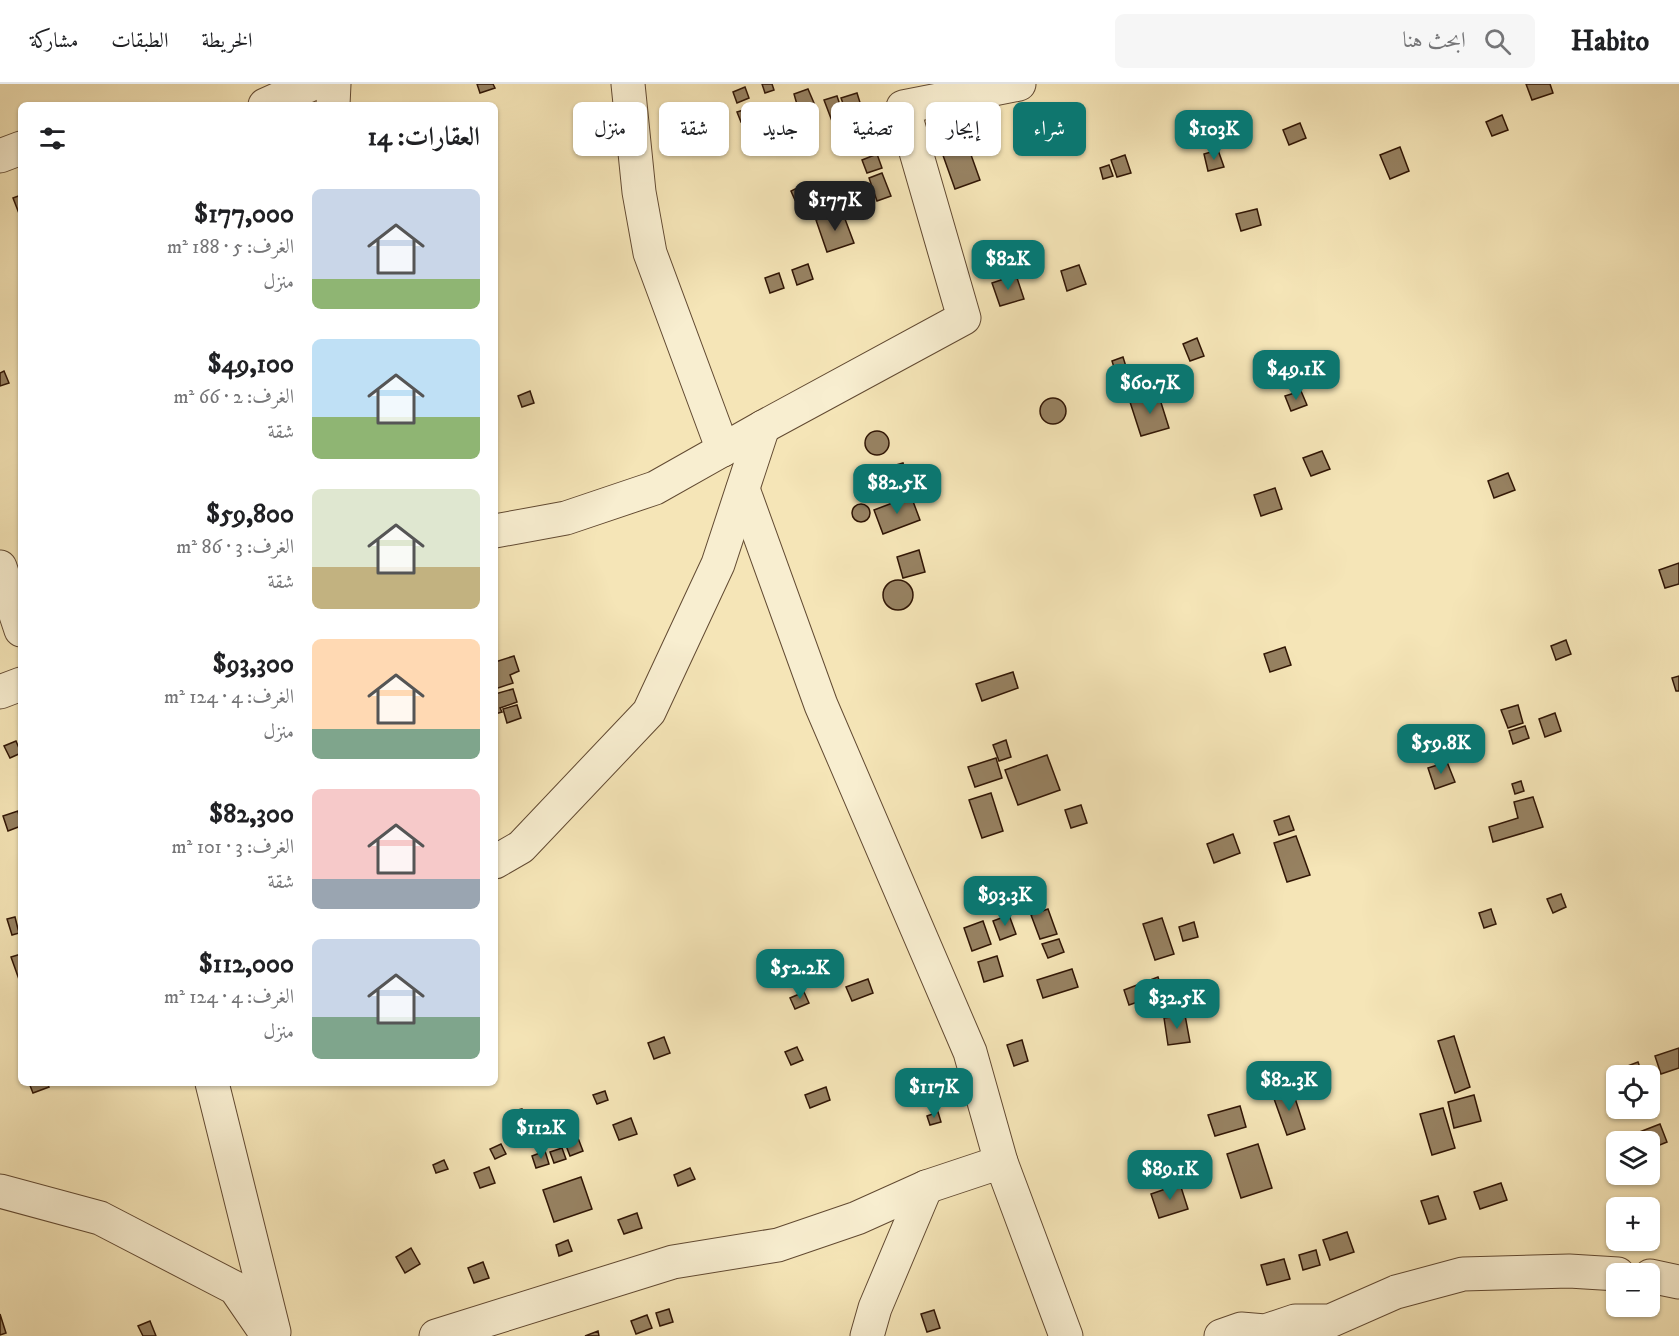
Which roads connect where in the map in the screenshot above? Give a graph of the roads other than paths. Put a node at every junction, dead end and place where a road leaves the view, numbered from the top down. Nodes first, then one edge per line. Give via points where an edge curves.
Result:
1 (312, 84) edge
2 (333, 84) edge
3 (628, 84) edge
4 (1019, 84) edge
5 (272, 102) edge
6 (333, 102) edge
7 (18, 149) edge
8 (0, 156) edge
9 (763, 426) junction
10 (723, 450) junction
11 (743, 489) junction
12 (498, 530) edge
13 (0, 567) edge
14 (18, 621) edge
15 (18, 685) edge
16 (0, 692) edge
17 (498, 860) edge
18 (213, 1086) edge
19 (226, 1086) edge
20 (224, 1134) junction
21 (1001, 1162) junction
22 (926, 1187) junction
23 (0, 1191) edge
24 (1606, 1273) edge
25 (1660, 1278) edge
26 (1679, 1282) edge
27 (268, 1336) edge
28 (276, 1336) edge
29 (436, 1336) edge
30 (867, 1336) edge
31 (1066, 1336) edge
32 (1221, 1336) edge

1 - 5 street
2 - 6 street
3 - 10 street via 639,192 650,253
4 - 9 street via 903,108 964,318
7 - 8 street
9 - 10 street
9 - 11 street
10 - 12 street via 655,488 566,518
11 - 17 street via 718,564 649,712 520,847
11 - 21 street via 821,705 970,1052
13 - 14 street
15 - 16 street
18 - 20 street
19 - 20 street
20 - 28 street
21 - 22 street
21 - 31 street
22 - 29 street via 857,1218 778,1245 673,1262
22 - 30 street
23 - 27 street via 99,1218 235,1288
24 - 32 street via 1462,1274 1396,1292 1330,1321 1295,1320 1265,1331 1241,1329
25 - 26 street

